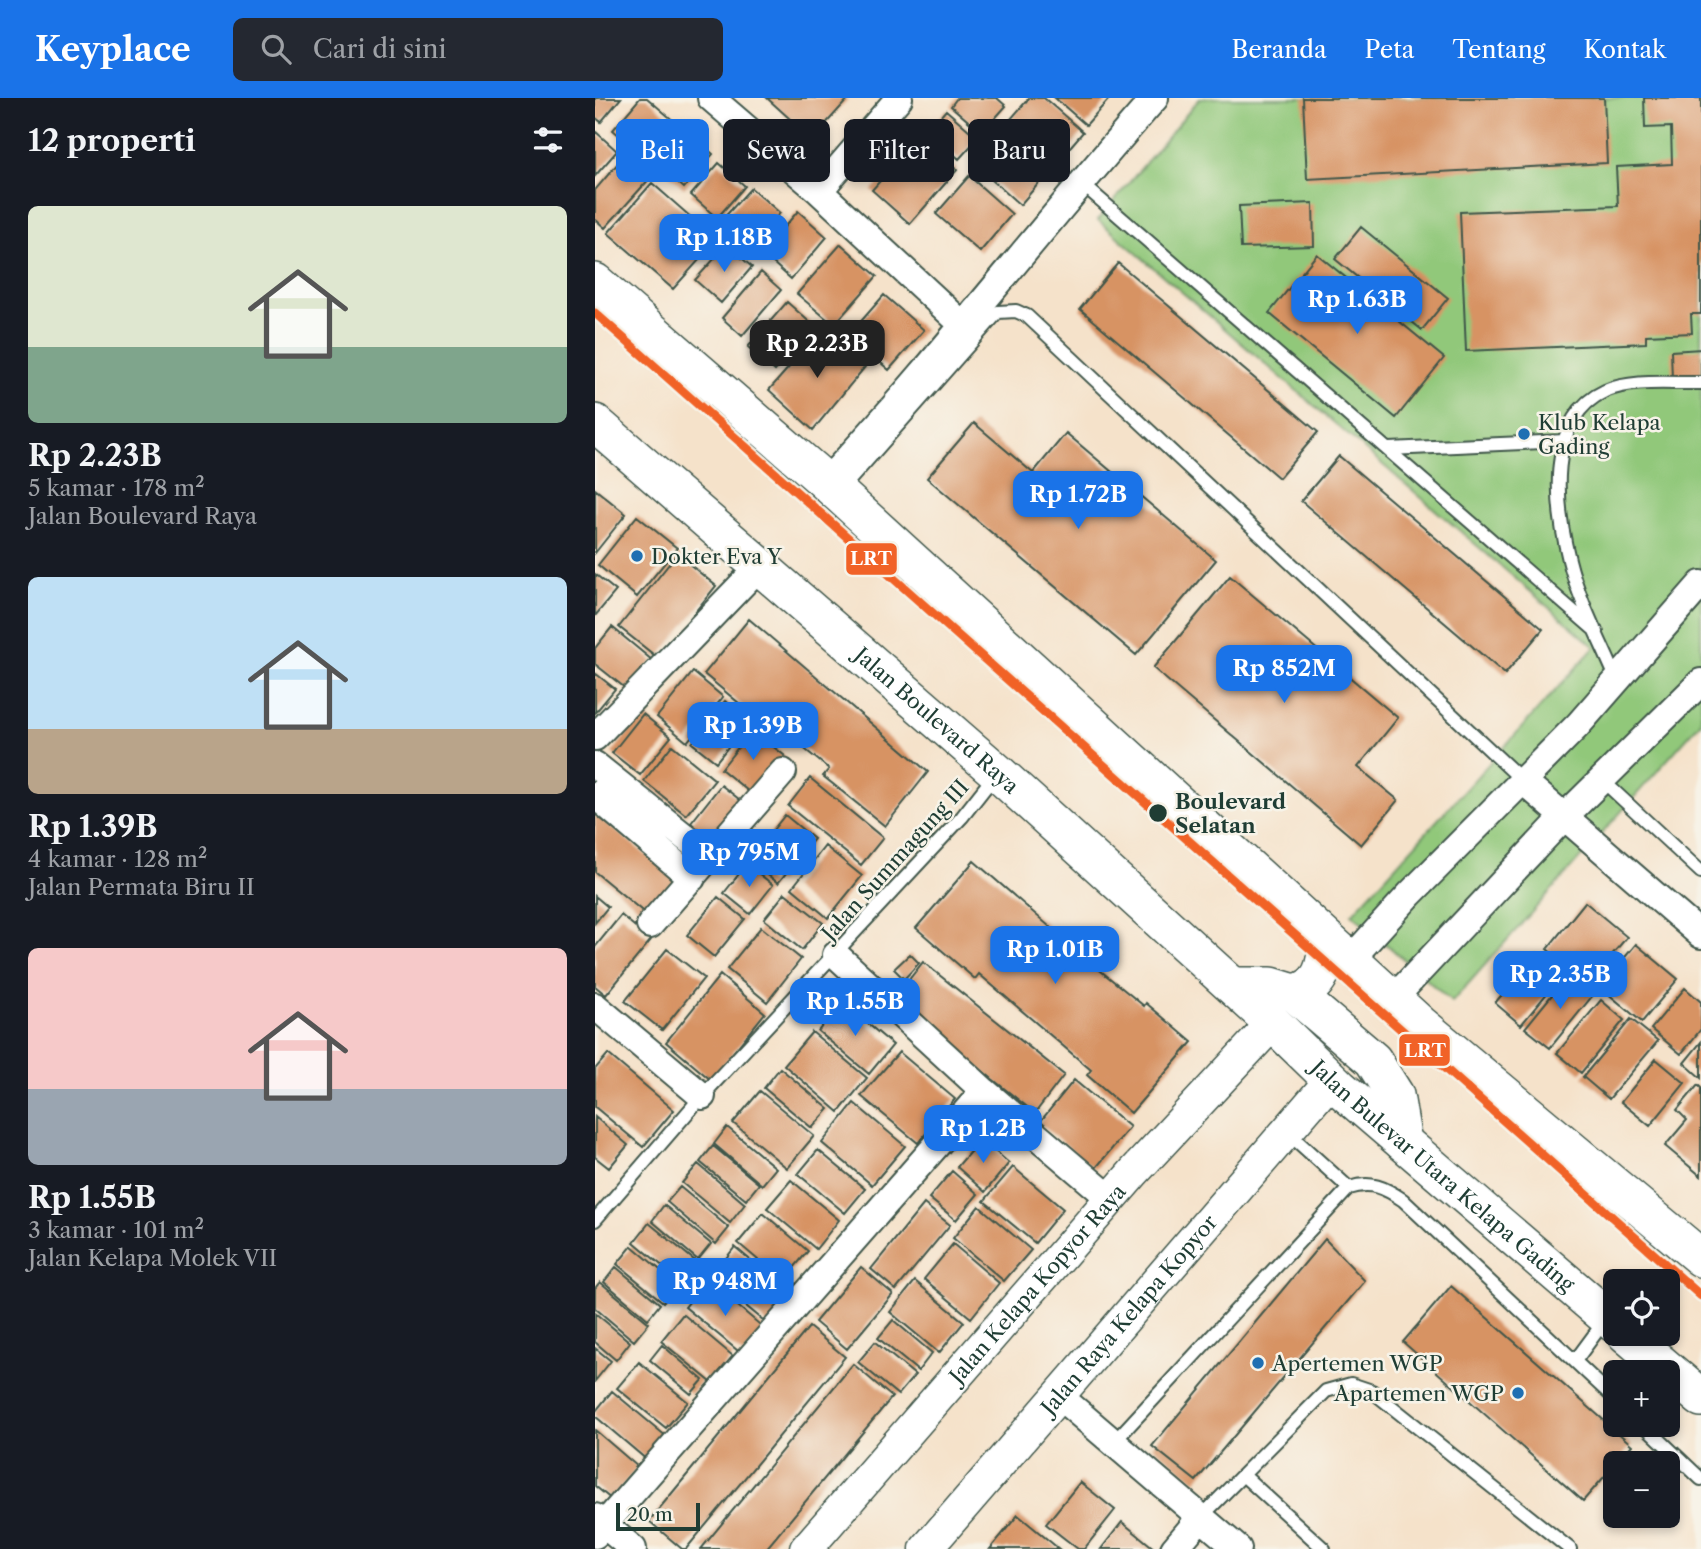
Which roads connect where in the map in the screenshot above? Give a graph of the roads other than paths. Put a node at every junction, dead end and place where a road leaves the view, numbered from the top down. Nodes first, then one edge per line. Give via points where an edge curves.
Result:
1 (711, 98) edge
2 (899, 98) edge
3 (1155, 98) edge
4 (1080, 182) junction
5 (819, 191) junction
6 (595, 282) edge
7 (962, 324) junction
8 (1701, 383) edge
9 (595, 423) edge
10 (1565, 441) junction
11 (1389, 449) junction
12 (832, 488) junction
13 (760, 566) junction
14 (1701, 584) edge
15 (1597, 632) junction
16 (1617, 681) junction
17 (1701, 682) edge
18 (595, 737) edge
19 (595, 765) edge
20 (783, 772) dead end
21 (997, 772) junction
22 (1522, 780) junction
23 (1602, 780) junction
24 (595, 794) edge
25 (1564, 817) junction
26 (710, 858) junction
27 (1701, 872) edge
28 (692, 878) junction
29 (650, 925) dead end
30 (1701, 934) edge
31 (1338, 950) junction
32 (837, 955) junction
33 (1233, 986) junction
34 (1294, 993) junction
35 (1393, 999) junction
36 (595, 1006) edge
37 (1273, 1023) junction
38 (1420, 1024) junction
39 (1373, 1060) junction
40 (1331, 1080) junction
41 (985, 1091) junction
42 (702, 1096) junction
43 (1287, 1132) junction
44 (1403, 1142) junction
45 (1349, 1188) junction
46 (1111, 1199) junction
47 (595, 1220) edge
48 (1701, 1258) edge
49 (1603, 1314) edge
50 (1603, 1336) edge
51 (1640, 1346) edge
52 (1575, 1361) junction
53 (1603, 1388) edge
54 (1059, 1396) junction
55 (1701, 1398) edge
56 (1657, 1437) edge
57 (1113, 1443) junction
58 (1244, 1475) junction
59 (1701, 1479) edge
60 (1201, 1517) junction
61 (598, 1526) edge
62 (633, 1549) edge
63 (806, 1549) edge
64 (926, 1549) edge
65 (1174, 1549) edge
66 (1238, 1549) edge
67 (1324, 1549) edge
68 (1570, 1549) edge

1 - 5 street
2 - 5 street
3 - 4 street
4 - 7 street
4 - 11 lane
5 - 7 street
6 - 12 main road
7 - 12 street
8 - 10 lane via 1627,385 1606,391 1584,404 1570,421
9 - 13 main road, Jalan Boulevard Raya
10 - 11 lane
10 - 15 lane via 1560,513 1569,563
11 - 15 lane
12 - 22 lane via 998,312 1016,311 1027,316
12 - 31 main road
13 - 18 street
13 - 21 main road, Jalan Boulevard Raya
14 - 16 street
15 - 16 lane
16 - 22 street
17 - 23 street
19 - 26 street
20 - 26 street
21 - 32 lane, Jalan Summagung III
21 - 33 main road, Jalan Boulevard Raya
22 - 25 street
22 - 31 street
23 - 25 street
23 - 27 lane
24 - 28 street
25 - 30 street
25 - 35 street
26 - 28 street
28 - 29 street
31 - 34 main road via 1311,987
31 - 35 main road
32 - 41 street
32 - 42 lane, Jalan Summagung III
33 - 34 main road via 1271,986
33 - 37 main road, Jalan Boulevard Raya
34 - 39 main road
35 - 38 main road
36 - 42 street
37 - 40 main road, Jalan Bulevar Utara Kelapa Gading
37 - 46 street, Jalan Kelapa Kopyor Raya
38 - 39 main road via 1383,1040
38 - 48 main road
39 - 44 main road via 1395,1095
40 - 43 street, Jalan Raya Kelapa Kopyor
40 - 44 main road, Jalan Bulevar Utara Kelapa Gading
41 - 46 street
41 - 61 street
42 - 47 lane, Jalan Summagung III
43 - 45 lane
43 - 54 street, Jalan Raya Kelapa Kopyor
44 - 49 main road, Jalan Bulevar Utara Kelapa Gading
45 - 52 lane via 1365,1183 1384,1187 1403,1200
45 - 57 lane
46 - 63 street, Jalan Kelapa Kopyor Raya
50 - 52 lane
51 - 55 main road, Jalan Bulevar Utara Kelapa Gading
52 - 53 lane
54 - 57 street
54 - 64 street, Jalan Raya Kelapa Kopyor
56 - 59 lane
57 - 60 street
58 - 60 lane
58 - 67 lane
58 - 68 lane via 1326,1391 1351,1384 1372,1391
60 - 65 street
60 - 66 street
61 - 62 street

